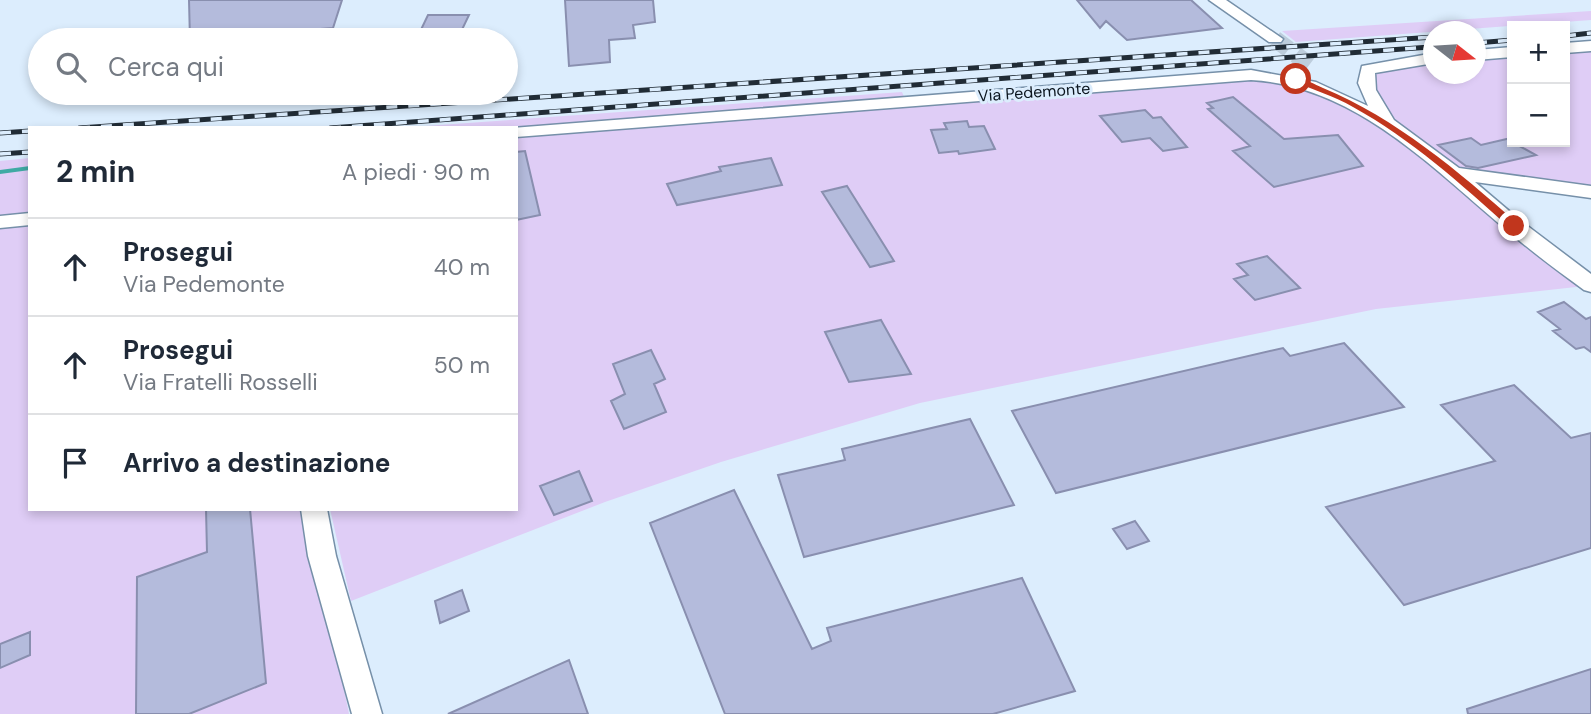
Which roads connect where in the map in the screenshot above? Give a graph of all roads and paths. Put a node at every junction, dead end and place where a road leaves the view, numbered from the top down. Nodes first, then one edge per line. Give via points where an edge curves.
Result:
1 (1216, 0) edge
2 (1275, 39) tunnel mouth
3 (1591, 46) edge
4 (1570, 48) edge
5 (1507, 52) edge
6 (1486, 54) edge
7 (1423, 60) edge
8 (1311, 66) tunnel mouth
9 (518, 132) edge
10 (1397, 132) junction
11 (1454, 173) junction
12 (1591, 192) edge
13 (28, 219) edge
14 (0, 222) edge
15 (1591, 285) edge
16 (314, 511) edge
17 (367, 714) edge

1 - 2 street
3 - 4 street
5 - 6 street
7 - 10 street via 1368,69 1364,78 1372,101
8 - 10 street
9 - 10 street, Via Pedemonte via 1251,75 1280,76 1316,86 1355,104
10 - 11 street
11 - 12 street
11 - 15 street
13 - 14 street
16 - 17 street via 321,556

